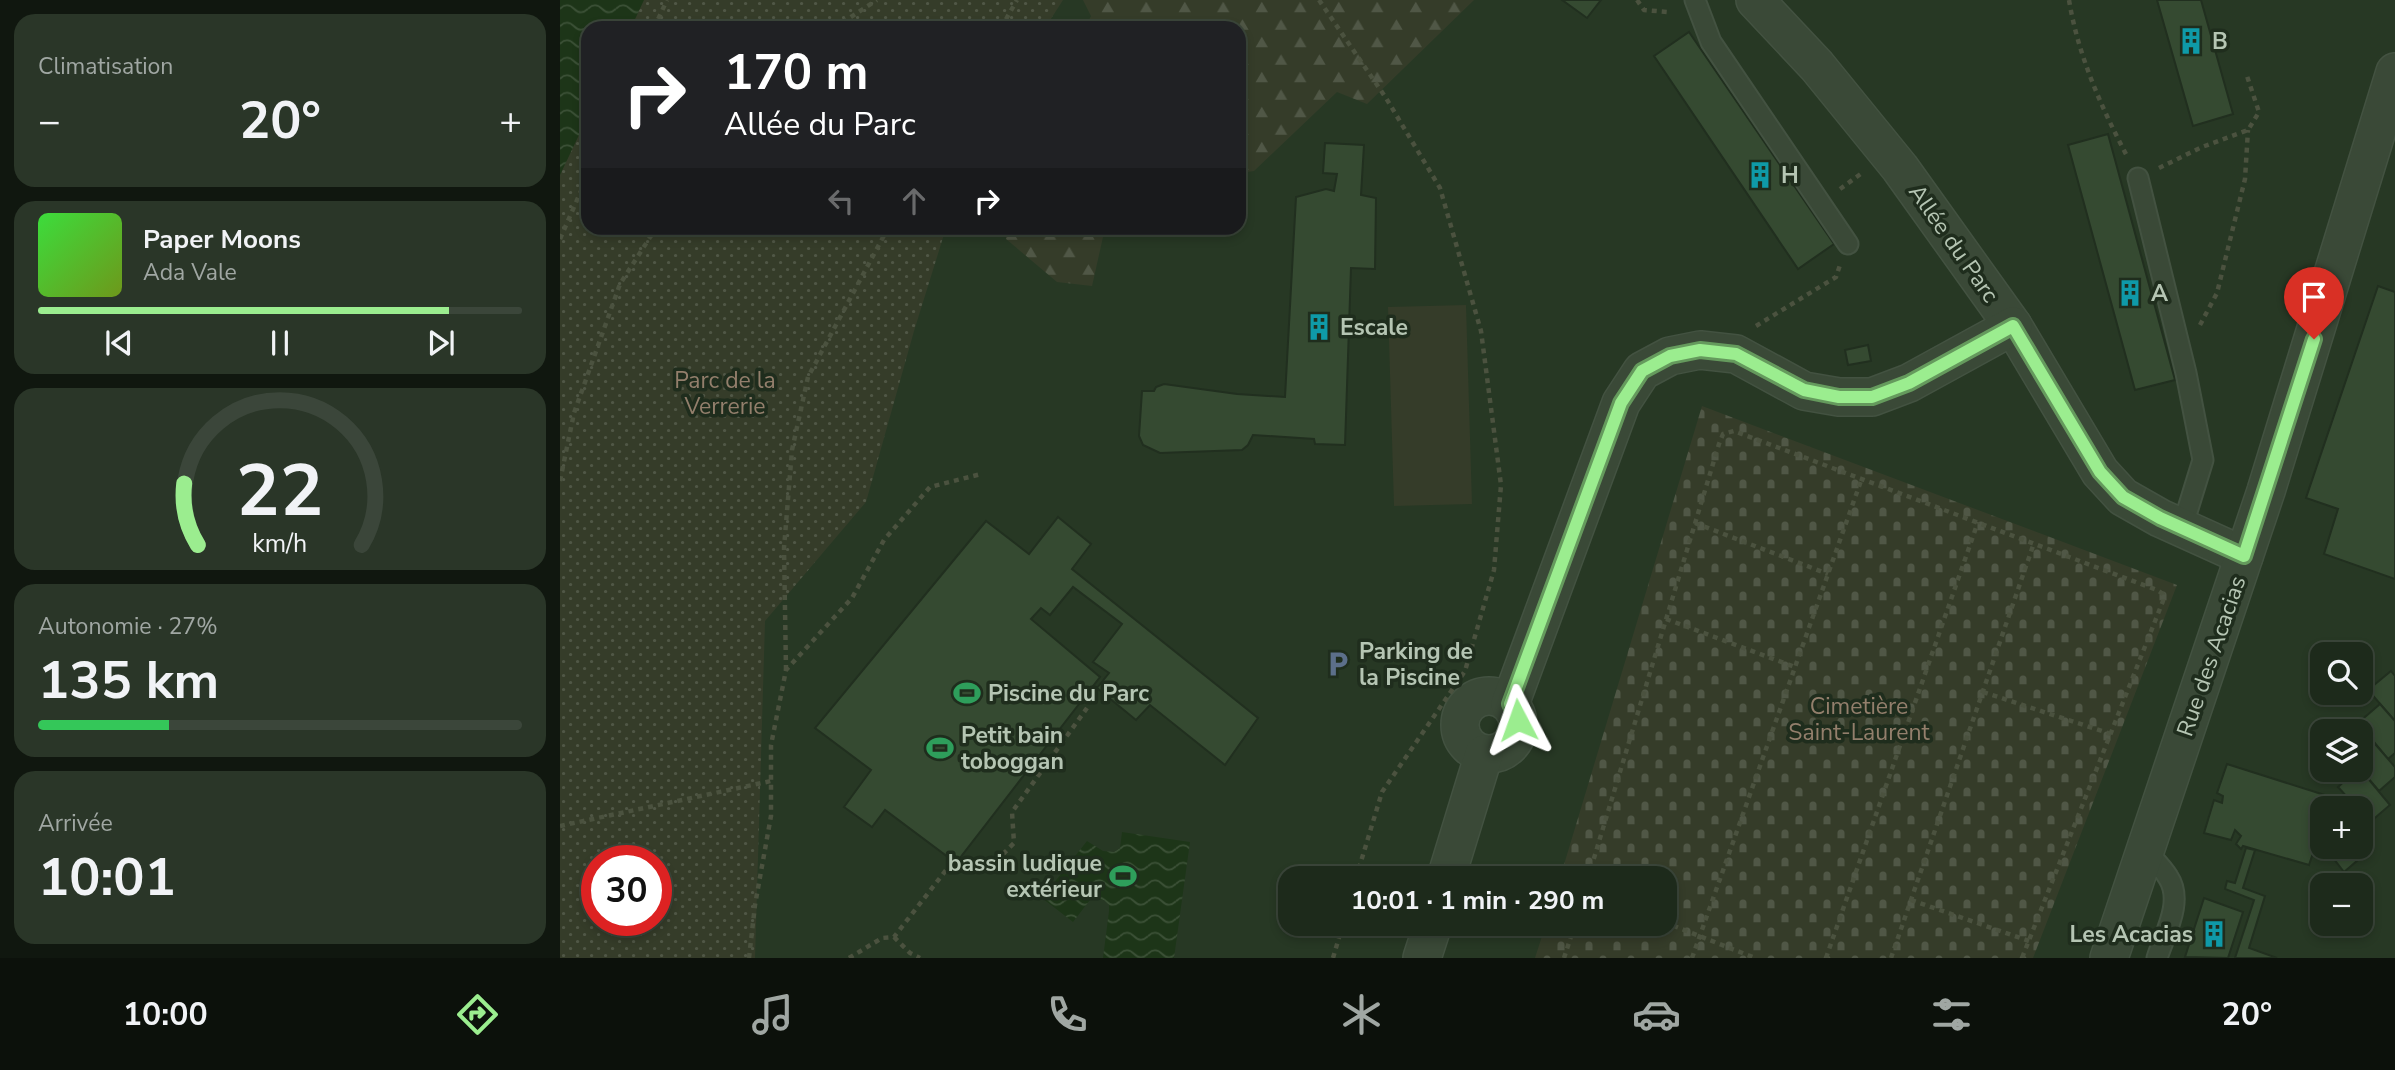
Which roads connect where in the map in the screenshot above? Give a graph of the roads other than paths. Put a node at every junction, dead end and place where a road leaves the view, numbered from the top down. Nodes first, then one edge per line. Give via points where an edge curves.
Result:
1 (1695, 0) edge
2 (1755, 0) edge
3 (2395, 72) edge
4 (2138, 178) road end
5 (1848, 244) road end
6 (2013, 326) junction
7 (2182, 528) junction
8 (2252, 559) junction
9 (2146, 851) junction
10 (1450, 866) edge
11 (1429, 936) edge
12 (1422, 958) edge
13 (2109, 958) edge
14 (2157, 958) edge

1 - 5 lane via 1711,42
2 - 6 street, Allée du Parc via 1889,154
3 - 8 street, Rue des Acacias
4 - 7 lane via 2203,460
6 - 7 street, Allée du Parc via 2100,472 2123,497
6 - 10 street via 1909,383 1872,397 1804,390 1736,354 1700,350 1670,356 1642,371 1621,403 1510,704 1488,696 1471,702 1461,717 1462,736 1484,754
7 - 8 street, Allée du Parc
8 - 9 street, Rue des Acacias
9 - 13 street, Rue des Acacias
9 - 14 lane via 2174,890 2175,905
11 - 12 street

